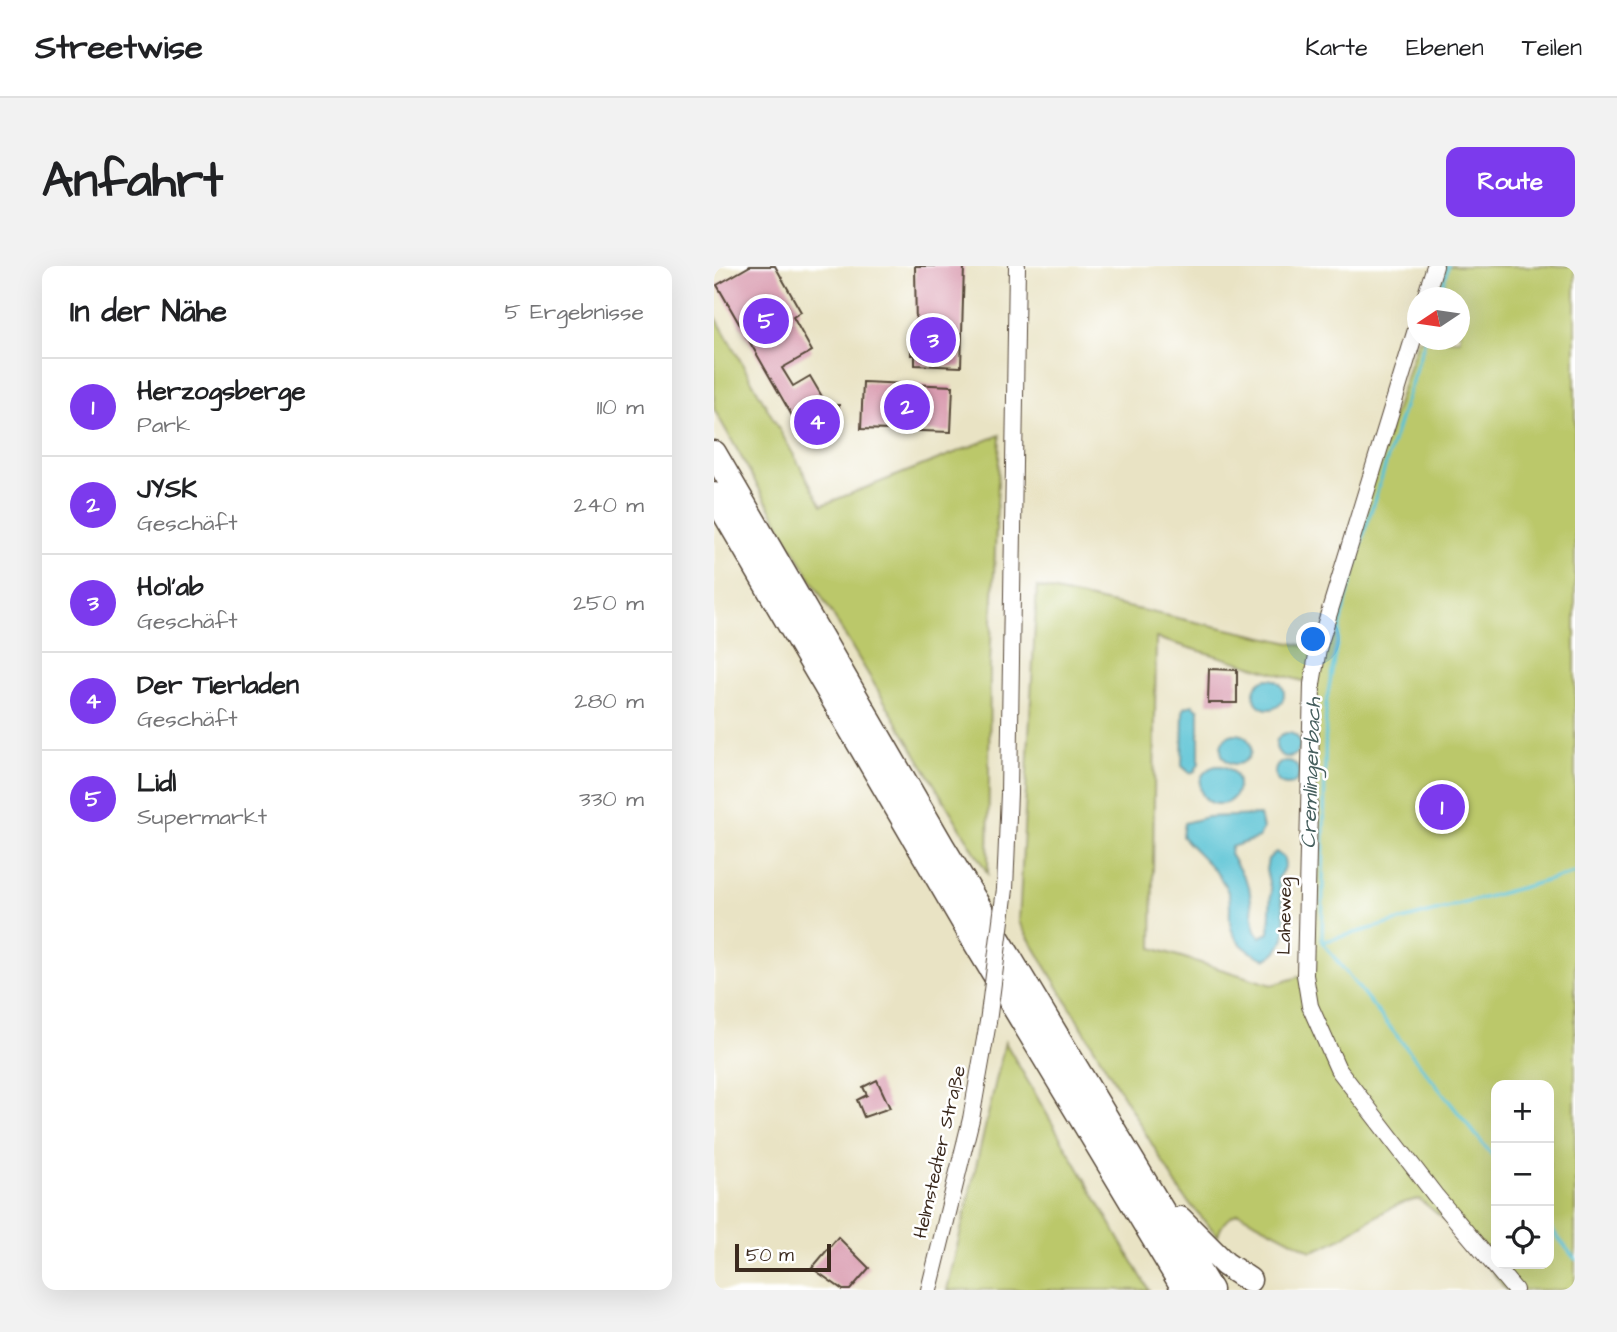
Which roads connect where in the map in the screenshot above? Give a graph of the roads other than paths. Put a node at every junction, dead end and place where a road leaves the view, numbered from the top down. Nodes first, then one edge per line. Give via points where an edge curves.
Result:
1 (1017, 266) edge
2 (1435, 266) edge
3 (1428, 287) edge
4 (1410, 350) edge
5 (714, 453) edge
6 (714, 495) edge
7 (1142, 1178) junction
8 (1249, 1280) dead end
9 (1182, 1285) edge
10 (929, 1290) edge
11 (1210, 1290) edge
12 (1515, 1290) edge

1 - 10 street, Helmstedter Straße, bridge via 1005,889 971,1119
2 - 3 street
4 - 12 street, Laheweg via 1318,649 1312,684 1305,975 1310,1006 1338,1069
5 - 7 highway
6 - 9 highway
7 - 8 highway via 1203,1244
7 - 11 highway

